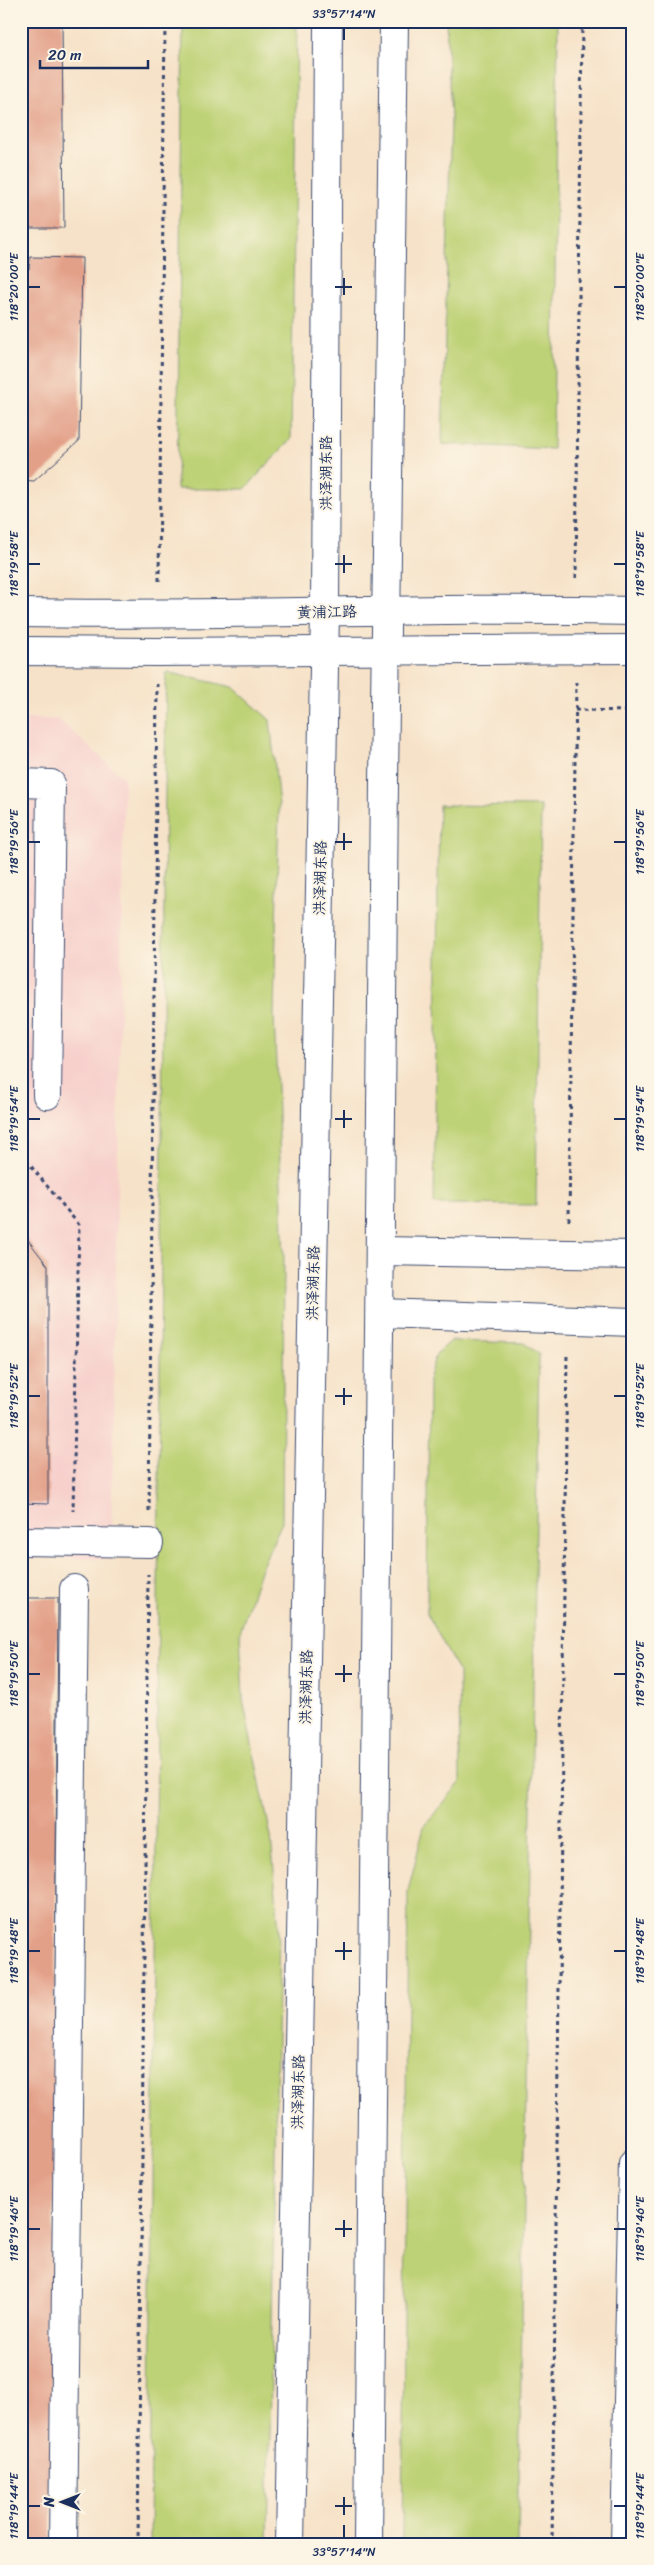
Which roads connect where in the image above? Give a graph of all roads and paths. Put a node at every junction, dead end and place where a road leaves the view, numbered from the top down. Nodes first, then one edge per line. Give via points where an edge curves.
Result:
1 (165, 21) edge
2 (328, 21) edge
3 (394, 21) edge
4 (387, 611) junction
5 (633, 611) edge
6 (325, 612) junction
7 (21, 613) edge
8 (158, 615) junction
9 (386, 649) junction
10 (633, 649) edge
11 (324, 650) junction
12 (21, 651) edge
13 (158, 652) junction
14 (576, 710) dead end
15 (633, 711) edge
16 (21, 783) edge
17 (47, 1095) dead end
18 (21, 1154) edge
19 (380, 1251) junction
20 (633, 1255) edge
21 (380, 1313) junction
22 (633, 1322) edge
23 (21, 1541) edge
24 (72, 1541) junction
25 (149, 1543) junction
26 (74, 1589) dead end
27 (633, 2163) edge
28 (63, 2544) edge
29 (138, 2544) edge
30 (290, 2544) edge
31 (368, 2544) edge
32 (626, 2544) edge

1 - 8 path
2 - 6 main road, 洪泽湖东路
3 - 4 main road
4 - 5 main road, 黄浦江路
4 - 6 main road, 黄浦江路
4 - 9 main road
6 - 8 main road, 黄浦江路
6 - 11 main road, 洪泽湖东路
7 - 8 main road, 黄浦江路
9 - 10 main road
9 - 11 main road
9 - 19 main road
11 - 13 main road
11 - 30 main road, 洪泽湖东路
12 - 13 main road
13 - 25 path
14 - 15 path
16 - 17 main road via 50,784
18 - 24 path via 79,1225
19 - 20 main road
19 - 21 main road
21 - 22 main road
21 - 31 main road
23 - 24 main road
24 - 25 main road
25 - 29 path
26 - 28 main road
27 - 32 main road

